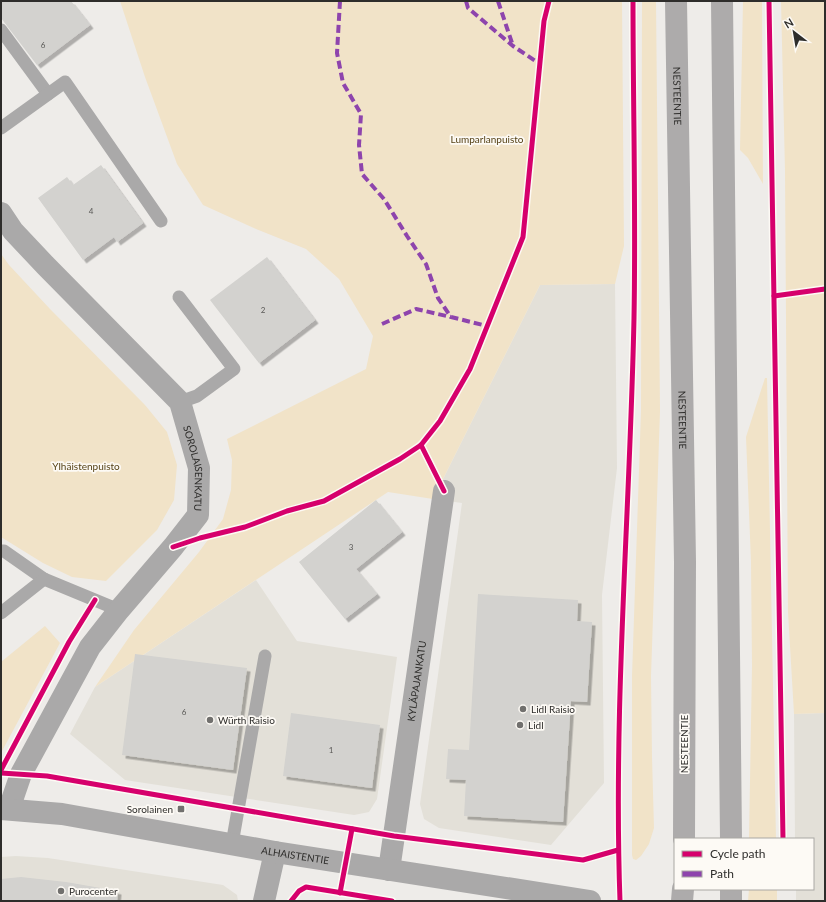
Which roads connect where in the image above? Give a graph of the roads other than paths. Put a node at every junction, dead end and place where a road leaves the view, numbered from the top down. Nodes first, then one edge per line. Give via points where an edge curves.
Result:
1 (676, 1) edge
2 (722, 1) edge
3 (1, 30) edge
4 (48, 94) junction
5 (1, 128) edge
6 (1, 213) edge
7 (161, 221) dead end
8 (179, 297) dead end
9 (180, 402) junction
10 (444, 492) dead end
11 (1, 551) edge
12 (44, 579) junction
13 (119, 610) junction
14 (1, 613) edge
15 (265, 656) dead end
16 (5, 809) edge
17 (684, 838) edge
18 (731, 838) edge
19 (232, 844) junction
20 (275, 852) junction
21 (389, 870) junction
22 (683, 890) edge
23 (731, 890) edge
24 (264, 901) edge
25 (590, 901) edge
26 (682, 901) edge
27 (731, 901) edge

1 - 17 main road, NESTEENTIE via 685,562
2 - 18 main road
3 - 4 lane
4 - 5 lane
4 - 7 lane via 65,82
6 - 9 street, SOROLAISENKATU via 13,231 45,265
8 - 9 lane via 234,369 197,396
9 - 13 street, SOROLAISENKATU via 199,468 198,515
10 - 21 street, KYLÄPAJANKATU
11 - 12 lane
12 - 13 lane
12 - 14 lane
13 - 16 street, SOROLAISENKATU via 90,648 21,774
15 - 19 lane
16 - 19 street, ALHAISTENTIE via 62,814
19 - 20 street, ALHAISTENTIE
20 - 21 street, ALHAISTENTIE
20 - 24 street
21 - 25 street, ALHAISTENTIE
22 - 26 main road
23 - 27 main road

